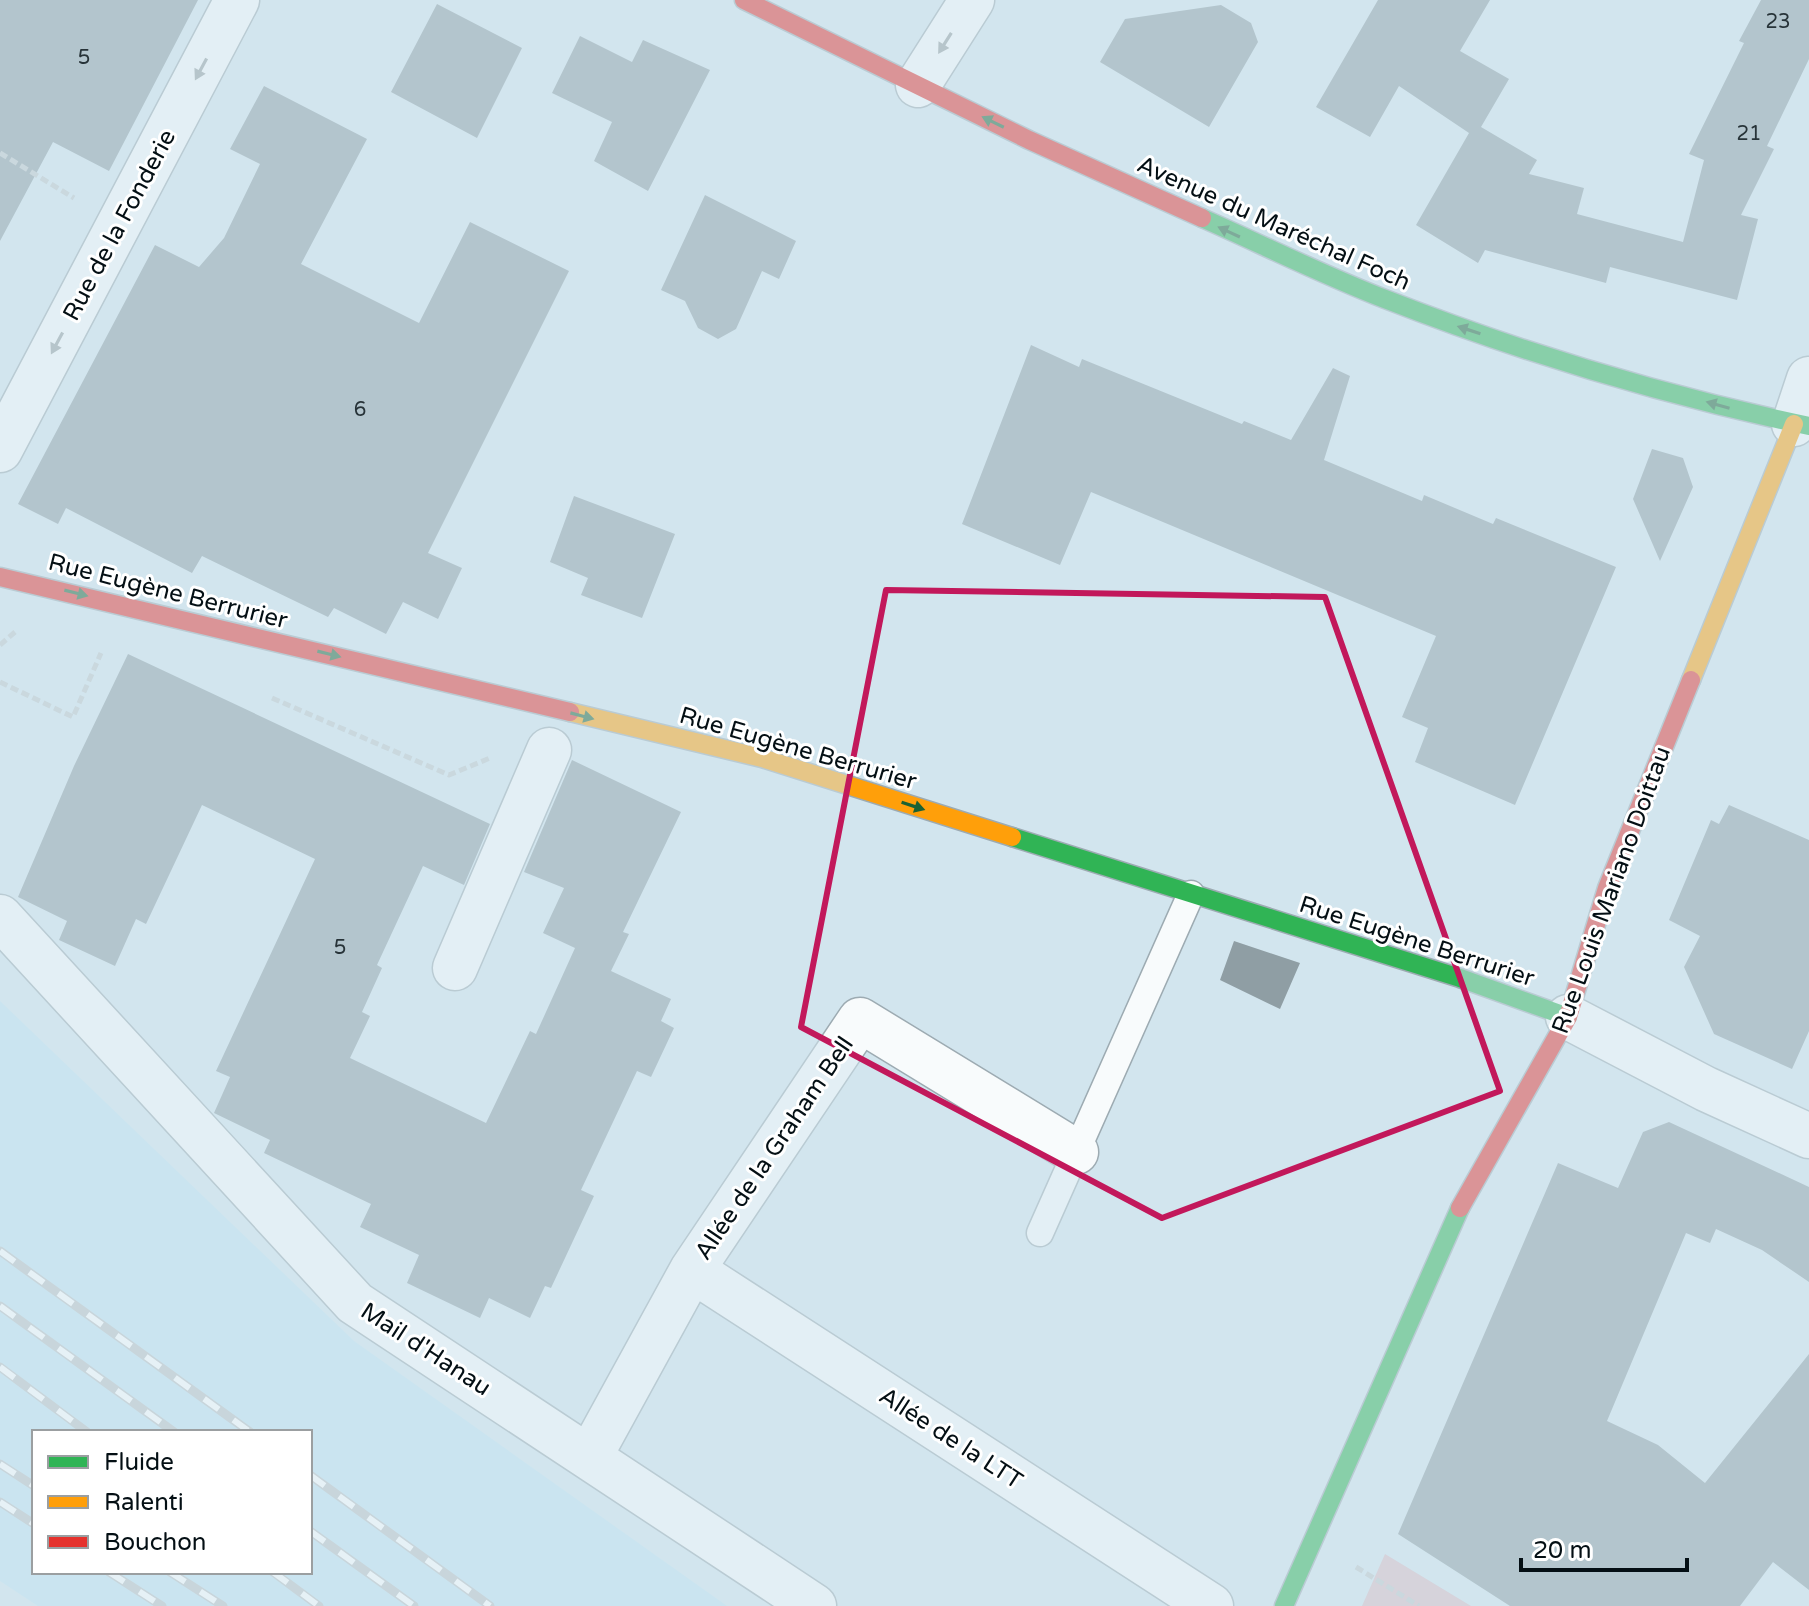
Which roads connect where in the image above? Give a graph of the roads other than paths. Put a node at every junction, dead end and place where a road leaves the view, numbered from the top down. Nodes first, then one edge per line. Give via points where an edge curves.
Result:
1 (237, 0) edge
2 (744, 0) edge
3 (972, 0) edge
4 (918, 85) junction
5 (1809, 379) edge
6 (1801, 425) edge
7 (0, 450) edge
8 (0, 577) edge
9 (549, 750) road end
10 (1191, 894) junction
11 (0, 917) edge
12 (455, 968) dead end
13 (1568, 1017) junction
14 (1809, 1136) edge
15 (1076, 1152) junction
16 (1040, 1233) dead end
17 (692, 1270) junction
18 (590, 1456) junction
19 (814, 1606) edge
20 (1211, 1606) edge
21 (1284, 1606) edge

1 -> 7 street, Rue de la Fonderie
2 - 4 street, Avenue du Maréchal Foch
3 -> 4 street
6 -> 4 street, Avenue du Maréchal Foch via 1729,409 1465,329 1382,298
5 - 6 street, Rue Louis Mariano Doittau
6 - 13 street, Rue Louis Mariano Doittau via 1607,888
8 -> 10 street, Rue Eugène Berrurier via 762,758
9 - 12 street
10 - 13 street, Rue Eugène Berrurier
10 - 15 lane
11 - 18 street, Mail d'Hanau via 355,1303
13 - 14 street
13 - 21 street, Rue Louis Mariano Doittau via 1466,1195
15 - 16 lane
15 - 17 street, Allée de la Graham Bell via 860,1020
17 - 18 street, Allée de la Graham Bell
17 - 20 street, Allée de la LTT
18 - 19 street, Mail d'Hanau

